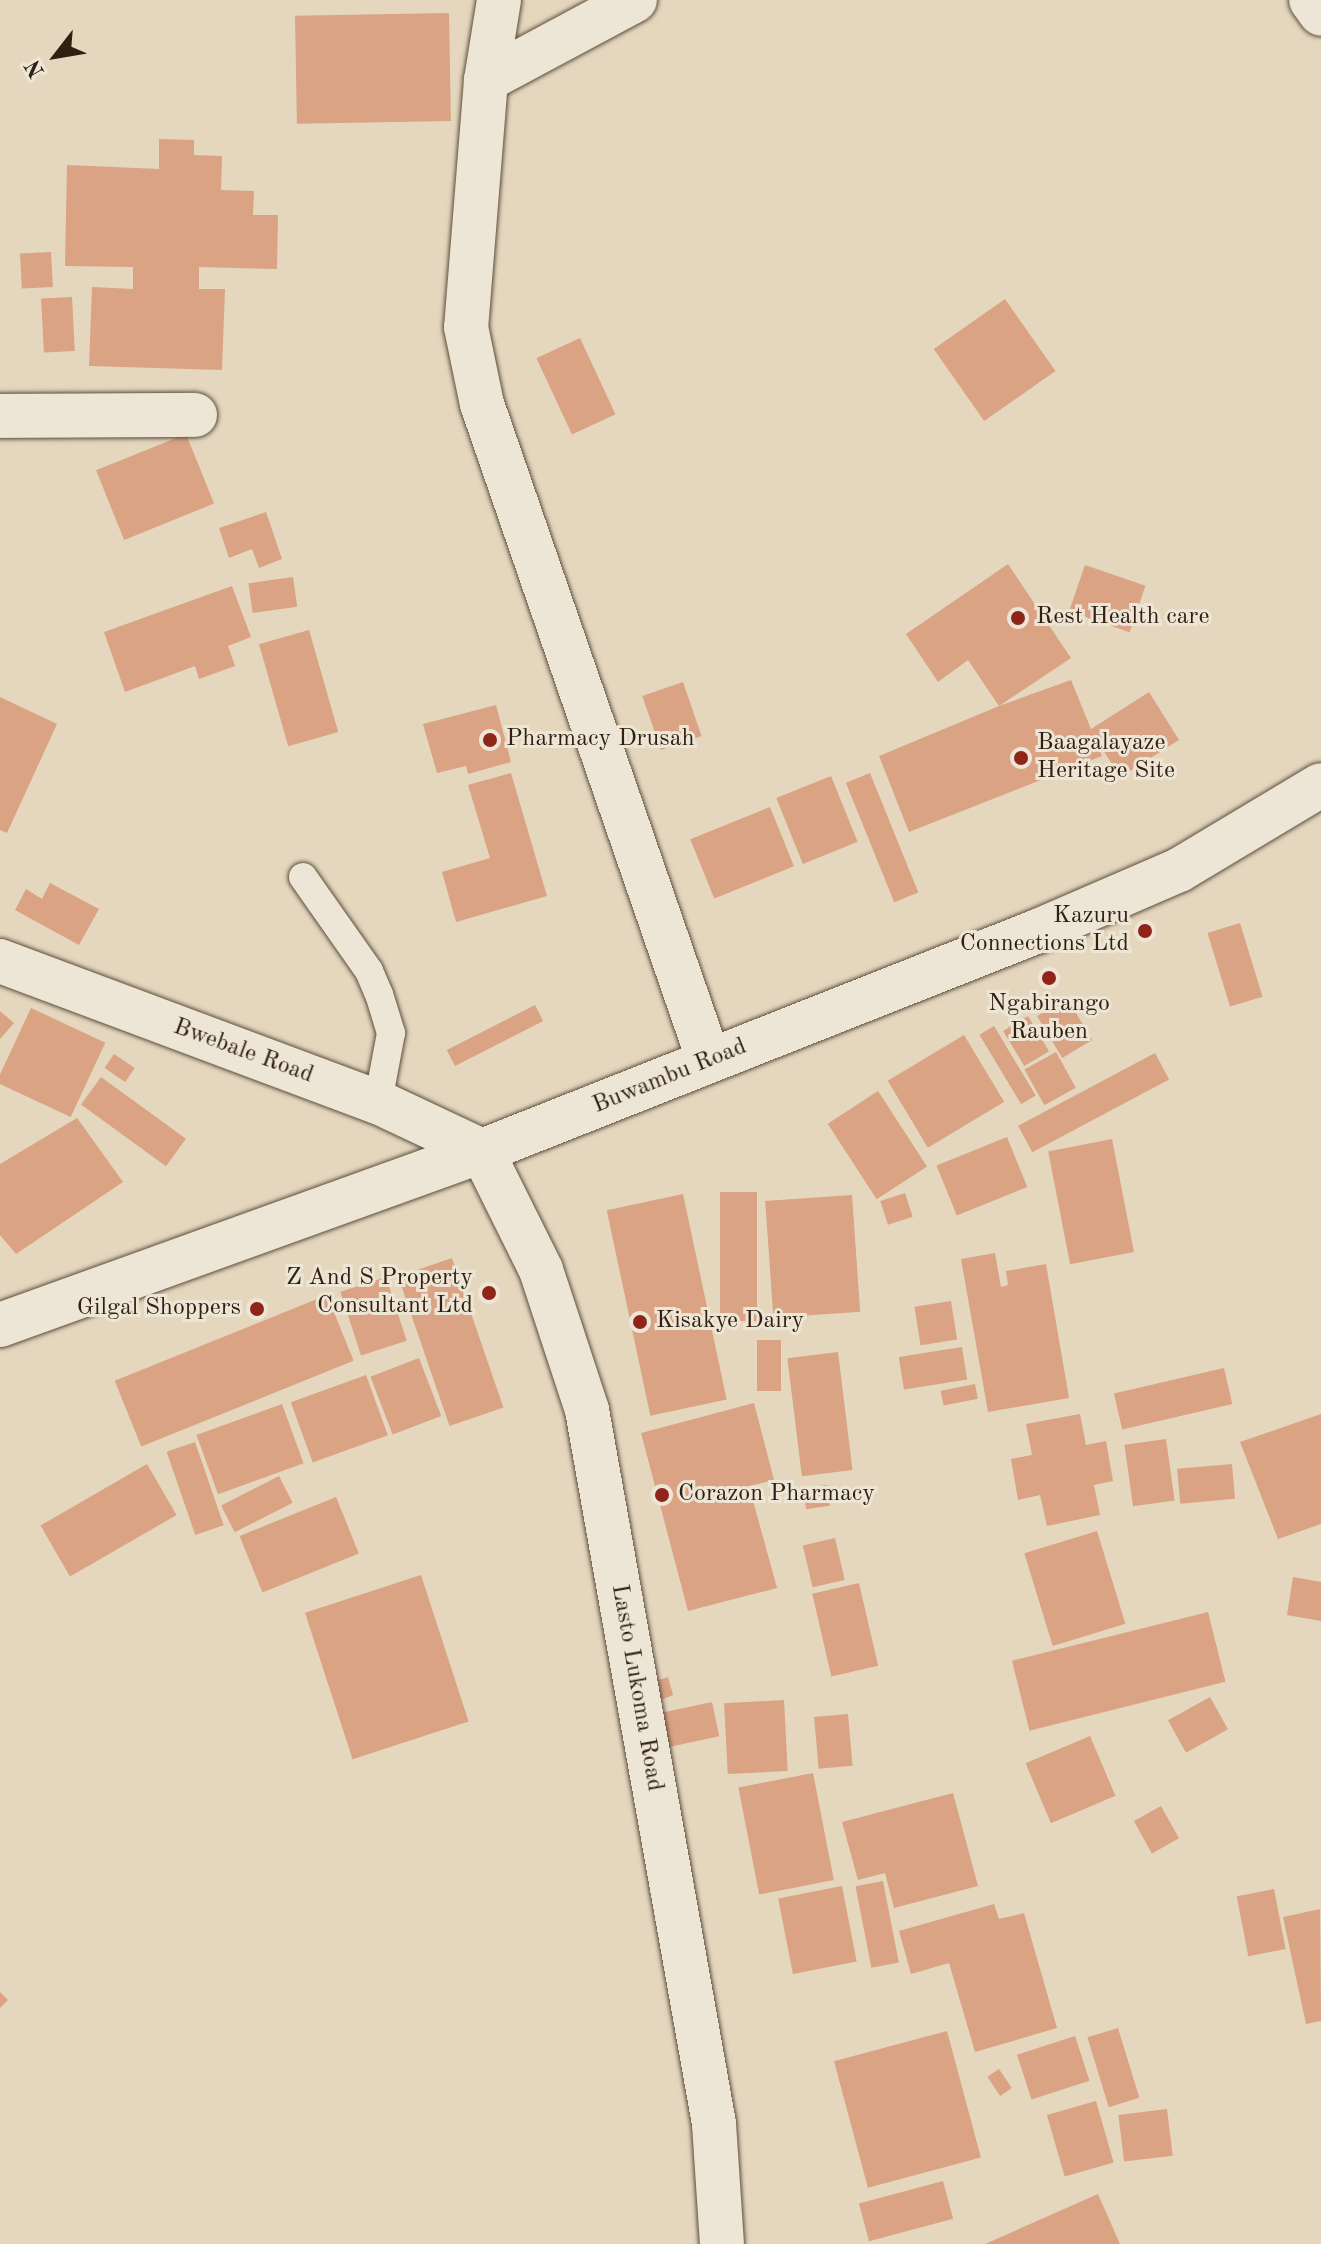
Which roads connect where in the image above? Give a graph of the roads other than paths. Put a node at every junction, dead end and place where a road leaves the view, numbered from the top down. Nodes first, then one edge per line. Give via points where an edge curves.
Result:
1 (499, 0) edge
2 (635, 0) edge
3 (1311, 0) edge
4 (1321, 14) edge
5 (486, 80) junction
6 (195, 415) dead end
7 (0, 416) edge
8 (1321, 785) edge
9 (303, 877) dead end
10 (0, 961) edge
11 (709, 1061) junction
12 (378, 1102) junction
13 (482, 1151) junction
14 (0, 1325) edge
15 (722, 2244) edge

1 - 5 street
2 - 5 street
3 - 4 street
5 - 11 street via 466,327 482,404
6 - 7 street
8 - 11 street, Buwambu Road via 1179,870
9 - 12 lane via 369,971 379,994 391,1033
10 - 12 street, Bwebale Road
11 - 13 street, Buwambu Road
12 - 13 street, Bwebale Road
13 - 14 street, Buwambu Road
13 - 15 street, Lasto Lukoma Road via 541,1270 587,1410 714,2124

